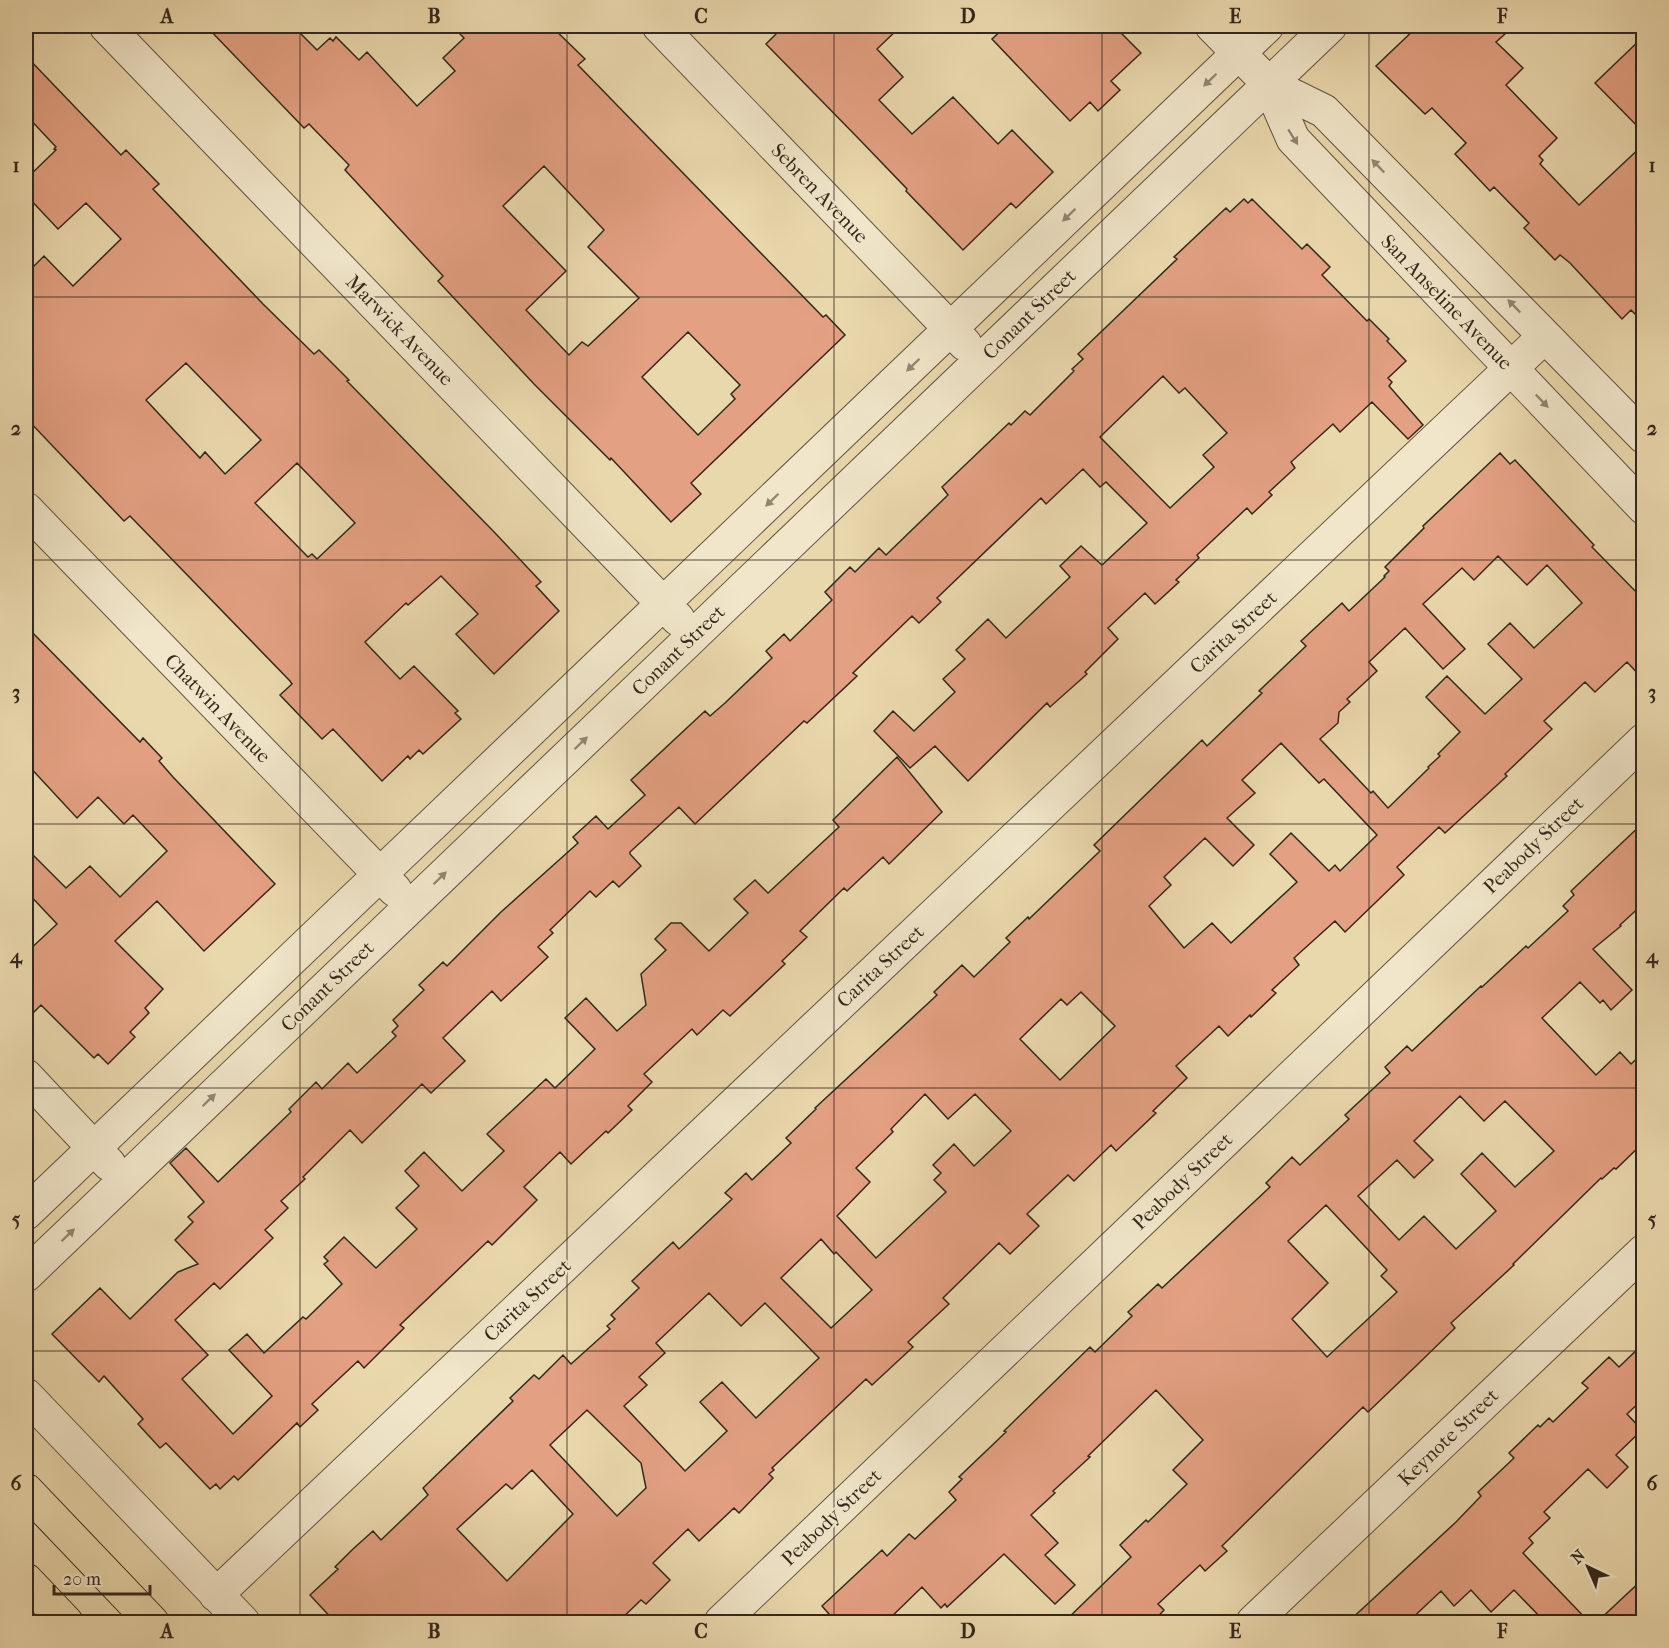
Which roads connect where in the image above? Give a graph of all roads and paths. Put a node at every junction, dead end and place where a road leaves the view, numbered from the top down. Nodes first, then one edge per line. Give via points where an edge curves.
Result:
1 (106, 26) edge
2 (660, 26) edge
3 (1212, 26) edge
4 (1267, 26) edge
5 (1330, 26) edge
6 (1238, 53) junction
7 (1269, 84) junction
8 (951, 329) junction
9 (1544, 337) junction
10 (981, 360) junction
11 (1511, 368) junction
12 (1644, 436) edge
13 (1644, 508) edge
14 (26, 509) edge
15 (663, 604) junction
16 (693, 636) junction
17 (1644, 740) edge
18 (380, 874) junction
19 (411, 906) junction
20 (26, 1076) edge
21 (94, 1147) junction
22 (125, 1180) junction
23 (26, 1213) edge
24 (1644, 1251) edge
25 (26, 1275) edge
26 (26, 1395) edge
27 (26, 1490) edge
28 (26, 1580) edge
29 (216, 1595) junction
30 (66, 1623) edge
31 (152, 1623) edge
32 (243, 1623) edge
33 (721, 1623) edge
34 (1253, 1623) edge

1 - 15 street, Marwick Avenue
2 - 8 street, Sebren Avenue
3 - 6 street, San Anseline Avenue
4 - 6 street
5 - 7 street, Conant Street
6 - 7 street, San Anseline Avenue
6 -> 8 street
9 -> 7 street, San Anseline Avenue via 1324,111
7 - 10 street, Conant Street
7 -> 11 street, San Anseline Avenue via 1293,139
8 - 10 street, Sebren Avenue
8 -> 15 street
9 - 11 street, Carita Street
9 - 12 street, San Anseline Avenue
10 - 16 street, Conant Street
11 -> 13 street, San Anseline Avenue
11 - 29 street, Carita Street
14 - 18 street, Chatwin Avenue
15 - 16 street, Marwick Avenue
15 - 18 street
19 -> 16 street, Conant Street
17 - 33 street, Peabody Street
18 - 19 street, Chatwin Avenue
18 - 21 street
22 -> 19 street, Conant Street
20 - 21 street
21 - 22 street
21 - 23 street
25 -> 22 street, Conant Street
24 - 34 street, Keynote Street
26 - 29 street
27 - 31 main road
28 - 30 main road
29 - 32 street

